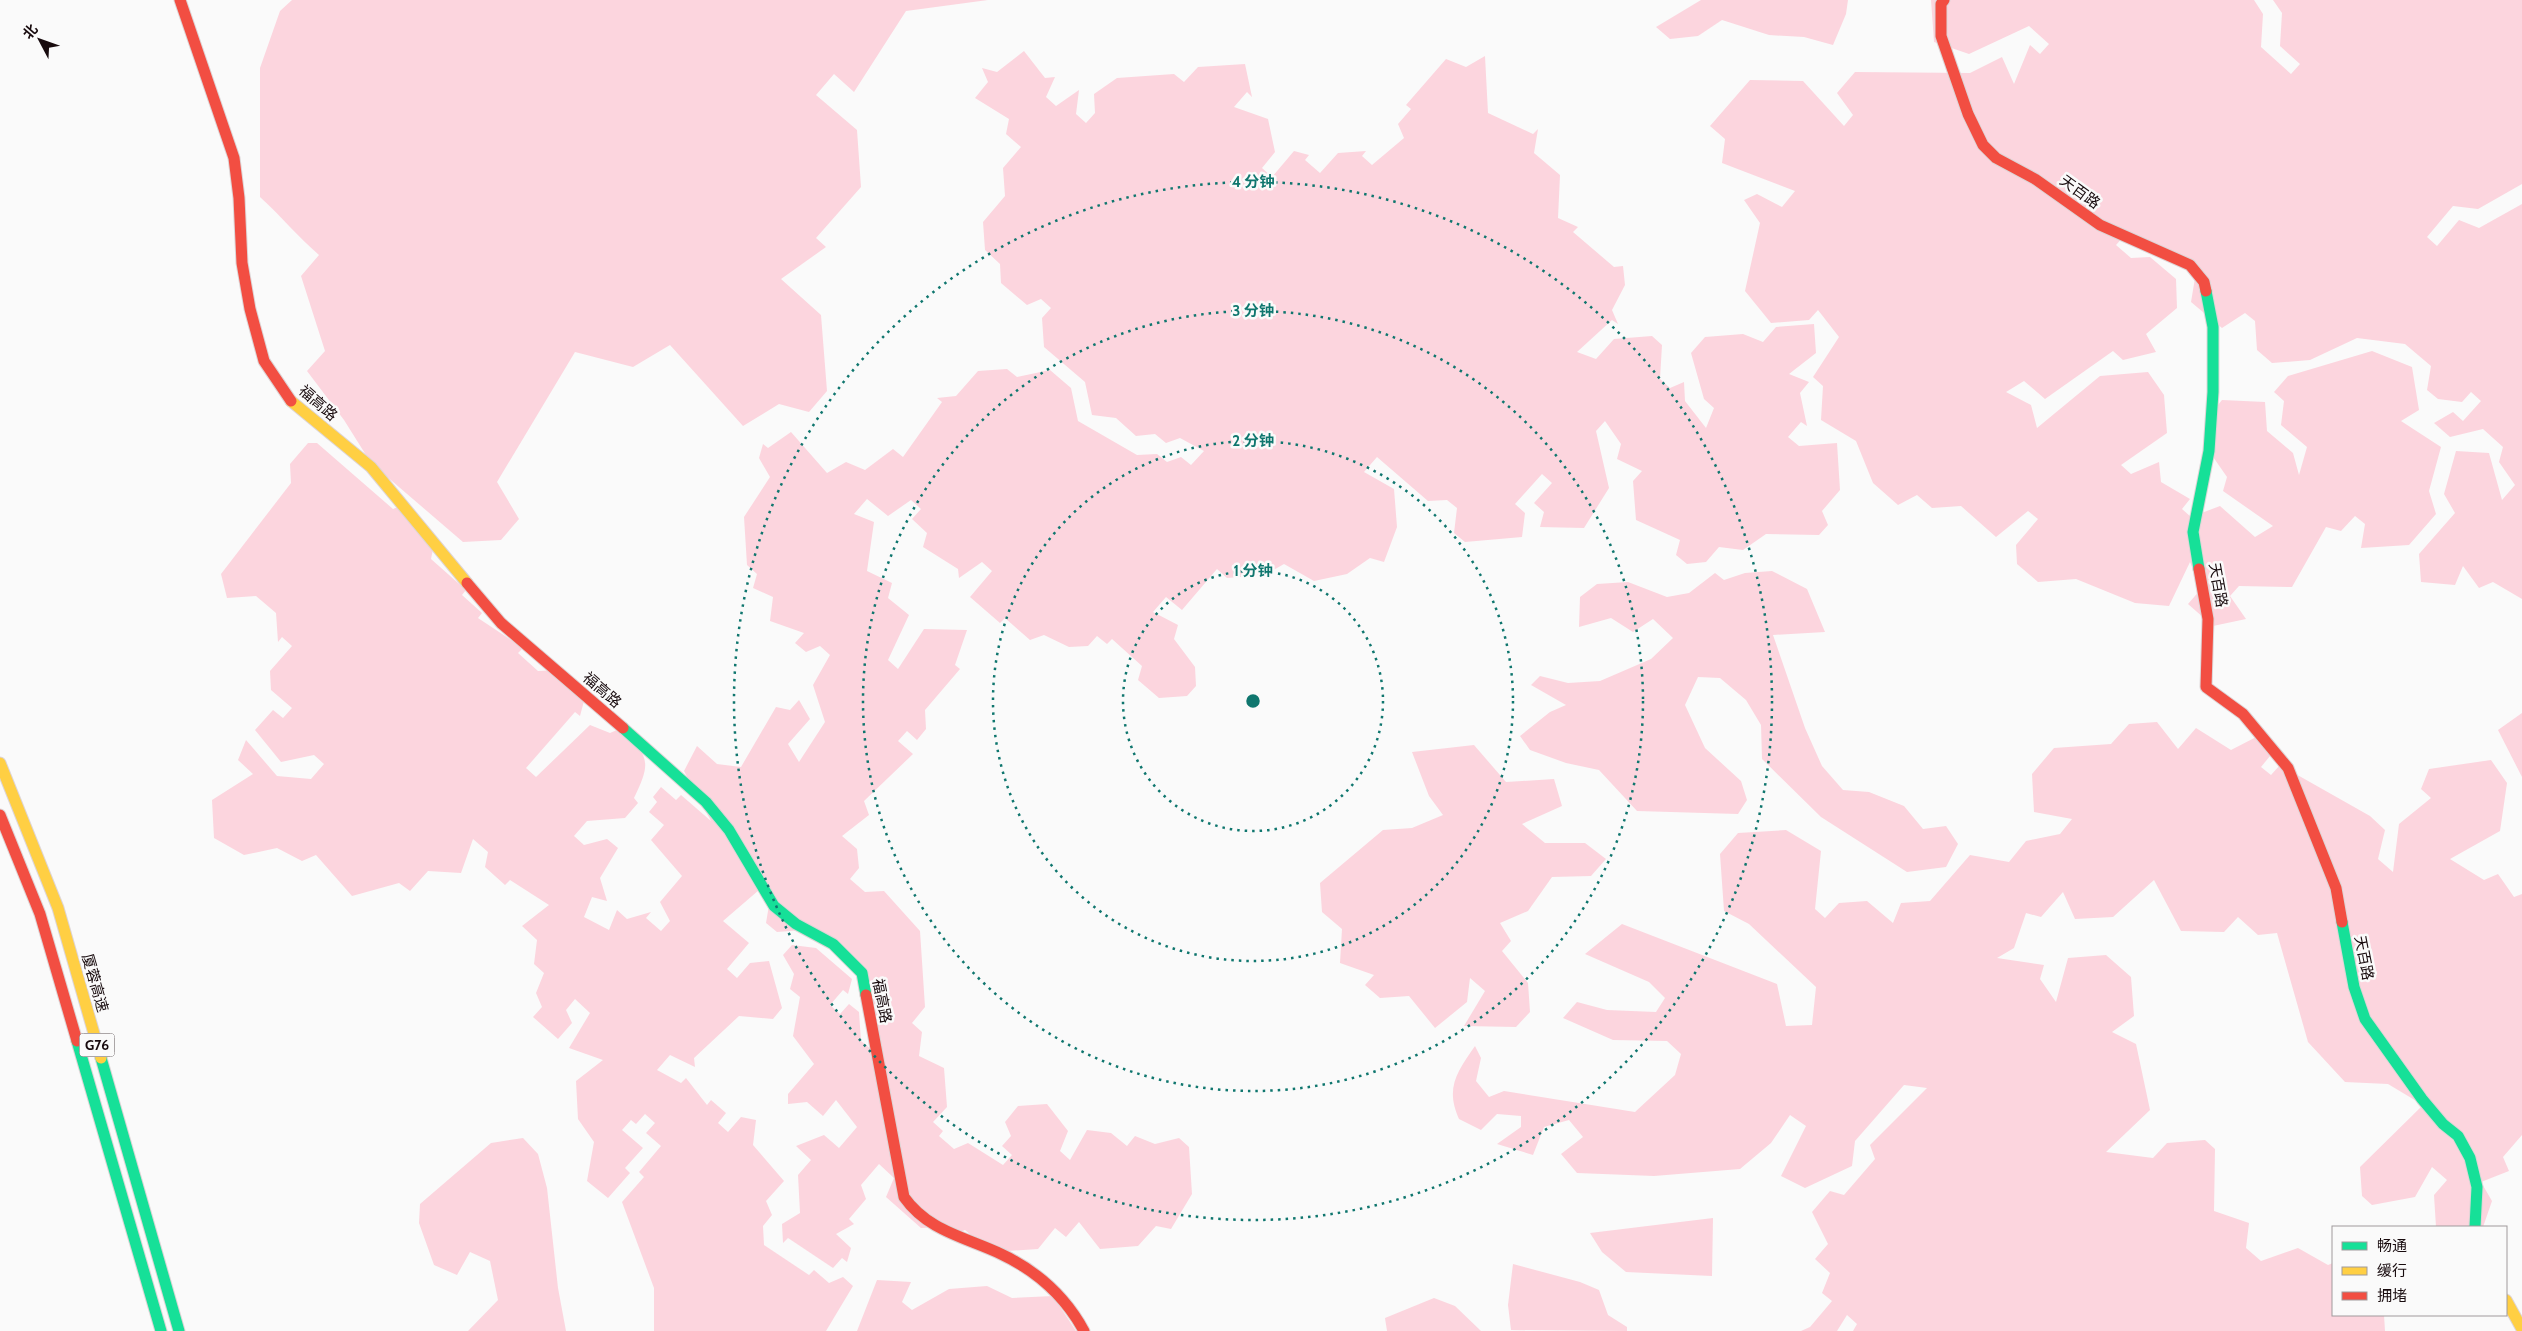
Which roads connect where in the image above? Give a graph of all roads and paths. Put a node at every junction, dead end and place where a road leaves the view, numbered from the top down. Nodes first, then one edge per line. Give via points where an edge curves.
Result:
1 (180, 0) edge
2 (1944, 0) edge
3 (0, 763) edge
4 (0, 815) edge
5 (2475, 1226) edge
6 (2507, 1302) edge
7 (2522, 1329) edge
8 (161, 1331) edge
9 (179, 1331) edge
10 (1084, 1331) edge

1 - 10 main road, 福高路 via 234,158 242,263 250,309 264,360 288,398 372,467 501,623 706,802 729,830 774,906 796,924 833,944 862,973 904,1197 910,1209 930,1224 1002,1254 1037,1275 1068,1302
2 - 5 main road, 天百路 via 1941,36 1968,114 1983,145 1996,158 2036,179 2100,225 2190,264 2204,282 2213,327 2213,392 2209,451 2194,532 2208,618 2206,687 2244,714 2288,768 2336,888 2354,987 2365,1019 2422,1099 2458,1136 2470,1158 2477,1187
3 - 9 main road, 厦蓉高速 / G76 via 58,908
4 - 8 main road, G76 via 40,914
6 - 7 main road

